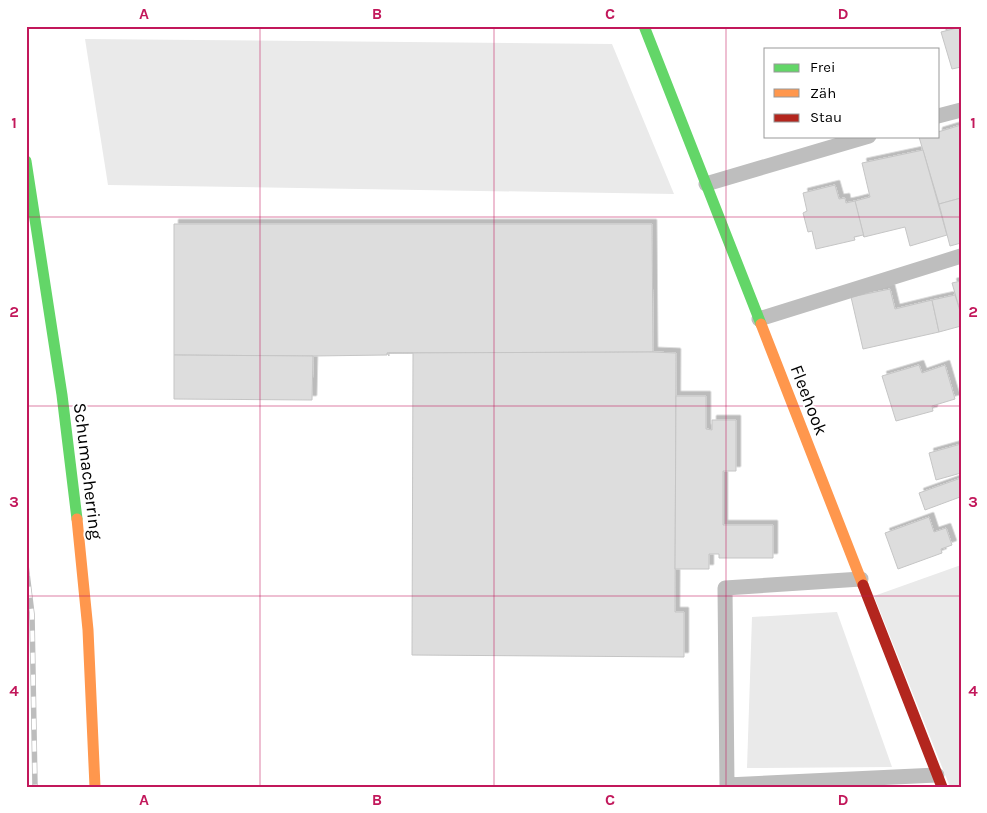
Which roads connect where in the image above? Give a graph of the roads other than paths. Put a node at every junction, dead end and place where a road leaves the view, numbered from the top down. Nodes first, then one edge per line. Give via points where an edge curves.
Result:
1 (644, 26) edge
2 (961, 110) edge
3 (940, 115) edge
4 (862, 138) edge
5 (26, 161) edge
6 (706, 184) junction
7 (961, 256) edge
8 (759, 319) junction
9 (861, 580) junction
10 (939, 781) edge
11 (95, 787) edge

1 - 6 street, Fleehook
2 - 3 lane
4 - 6 lane
5 - 11 street, Schumacherring via 78,527 94,715
6 - 8 street, Fleehook
7 - 8 lane
8 - 9 street, Fleehook
9 - 10 street, Fleehook
9 - 10 lane via 725,588 727,785

